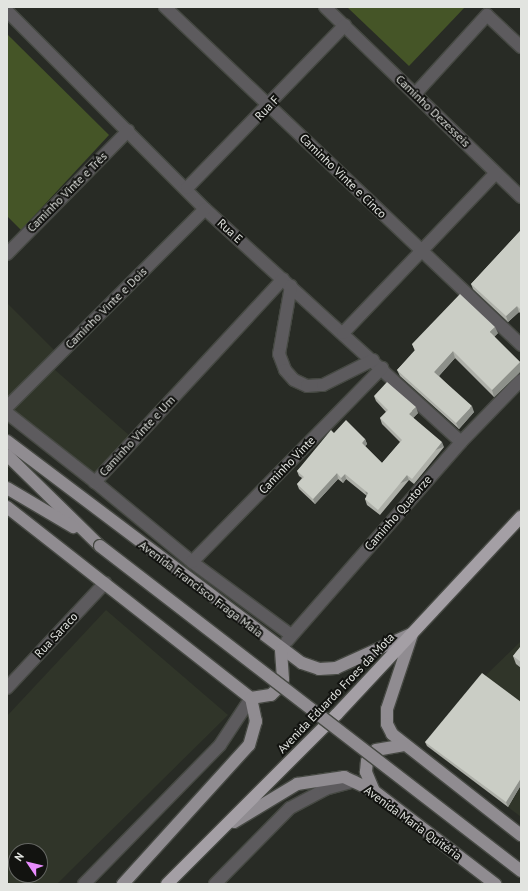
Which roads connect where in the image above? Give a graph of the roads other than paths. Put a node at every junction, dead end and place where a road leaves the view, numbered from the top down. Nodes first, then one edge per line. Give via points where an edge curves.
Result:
1 (165, 7) edge
2 (325, 7) edge
3 (7, 11) edge
4 (490, 11) edge
5 (345, 25) junction
6 (521, 48) edge
7 (416, 94) junction
8 (269, 105) junction
9 (128, 131) junction
10 (496, 173) junction
11 (187, 188) junction
12 (521, 197) edge
13 (206, 209) junction
14 (422, 252) junction
15 (7, 254) edge
16 (287, 282) junction
17 (343, 333) junction
18 (521, 345) edge
19 (378, 364) junction
20 (521, 380) edge
21 (7, 407) edge
22 (7, 413) edge
23 (7, 441) edge
24 (461, 442) junction
25 (7, 455) edge
26 (94, 482) junction
27 (7, 488) edge
28 (7, 507) edge
29 (521, 517) edge
30 (88, 536) junction
31 (192, 562) junction
32 (105, 582) junction
33 (412, 634) junction
34 (291, 635) junction
35 (281, 650) junction
36 (7, 688) edge
37 (251, 698) junction
38 (403, 745) junction
39 (354, 781) junction
40 (374, 791) junction
41 (220, 832) junction
42 (521, 835) edge
43 (521, 871) edge
44 (84, 884) edge
45 (123, 884) edge
46 (168, 884) edge
47 (215, 884) edge
48 (495, 884) edge

1 - 8 street, Caminho Vinte e Cinco
2 - 5 street, Caminho Dezesseis
3 - 9 street, Rua E
4 - 6 street
4 - 7 street
5 - 7 street, Caminho Dezesseis
5 - 8 street, Rua F
7 - 10 street, Caminho Dezesseis
8 - 11 street, Rua F
8 - 14 street, Caminho Vinte e Cinco
9 - 11 street, Rua E
9 - 15 street, Caminho Vinte e Três
10 - 12 street, Caminho Dezesseis
10 - 14 street
11 - 13 street, Rua E
13 - 16 street, Rua E
13 - 21 street, Caminho Vinte e Dois
14 - 17 street
14 - 18 street, Caminho Vinte e Cinco
16 - 17 street, Rua E
16 - 19 street via 279,354 285,370 294,380 307,386 323,385
16 - 26 street, Caminho Vinte e Um
17 - 19 street, Rua E
19 - 24 street, Rua E
19 - 31 street, Caminho Vinte
20 - 24 street, Caminho Quatorze
22 - 26 street
23 - 35 main road, Avenida Francisco Fraga Maia
24 - 34 street, Caminho Quatorze
25 - 30 main road
26 - 31 street, Caminho Vinte e Um
27 - 30 main road
28 - 32 main road
29 - 33 highway, Avenida Eduardo Froes da Mota
30 - 43 main road, bridge
31 - 34 street, Caminho Vinte e Um
32 - 36 street, Rua Saraco
32 - 37 main road
33 - 35 main road, Avenida Francisco Fraga Maia via 336,668 320,669 302,663
33 - 38 main road via 387,709 387,724
33 - 41 highway, Avenida Eduardo Froes da Mota
34 - 35 street, Caminho Quatorze
35 - 37 main road via 283,679 279,687 271,695
37 - 44 street via 220,744
37 - 45 main road via 254,731 240,759
38 - 40 main road via 376,750 367,761 366,772
38 - 42 main road
39 - 40 main road, Avenida Maria Quitéria
39 - 41 main road, Avenida Maria Quitéria via 334,777 297,784 261,803
39 - 47 street via 325,789 290,808
40 - 48 main road, Avenida Maria Quitéria
41 - 46 highway, Avenida Eduardo Froes da Mota

